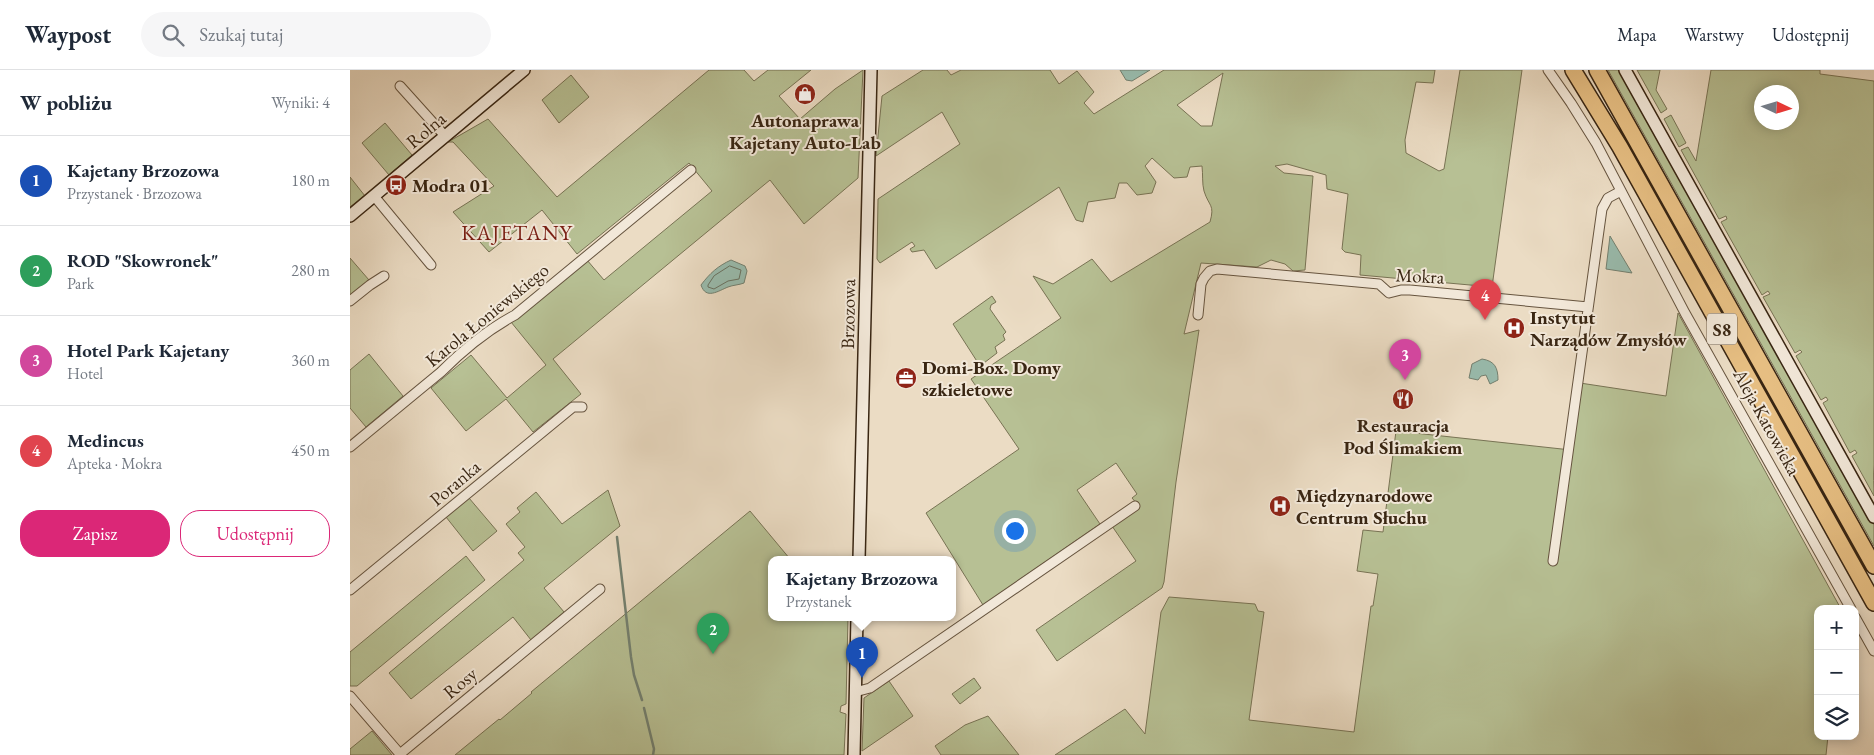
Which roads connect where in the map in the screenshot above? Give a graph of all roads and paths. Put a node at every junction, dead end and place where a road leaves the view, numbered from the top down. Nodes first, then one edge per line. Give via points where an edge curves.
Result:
1 (524, 70) edge
2 (871, 70) edge
3 (1548, 70) edge
4 (1573, 70) edge
5 (1597, 70) edge
6 (1625, 70) edge
7 (400, 86) dead end
8 (445, 136) junction
9 (691, 170) dead end
10 (1621, 191) junction
11 (374, 196) junction
12 (350, 216) edge
13 (431, 265) dead end
14 (384, 276) dead end
15 (350, 302) edge
16 (1588, 307) junction
17 (1198, 315) dead end
18 (582, 407) dead end
19 (350, 447) edge
20 (1135, 506) dead end
21 (1874, 517) edge
22 (859, 556) edge
23 (1553, 561) dead end
24 (1874, 566) edge
25 (600, 589) dead end
26 (350, 590) edge
27 (1874, 603) edge
28 (1849, 605) edge
29 (858, 621) edge
30 (1859, 624) edge
31 (1874, 651) edge
32 (855, 692) junction
33 (350, 696) edge
34 (854, 755) edge

1 - 8 street, Rolna
2 - 22 street, Brzozowa
3 - 10 street, Aleja Katowicka via 1584,124
4 - 27 highway, S8 via 1620,147
5 - 24 highway, S8
6 - 21 street
7 - 8 street
8 - 11 street, Rolna
9 - 19 street, Karola Łoniewskiego
10 - 16 street via 1608,198 1602,207
10 - 28 street, Aleja Katowicka
11 - 12 street, Rolna
11 - 13 street
14 - 15 street
16 - 17 street, Mokra via 1410,290 1389,293 1379,284 1217,269 1210,271 1202,281
16 - 23 street
18 - 26 street, Poranka via 573,407
20 - 32 street via 868,690
25 - 33 street, Rosy via 400,754
29 - 32 street
30 - 31 street
32 - 34 street

